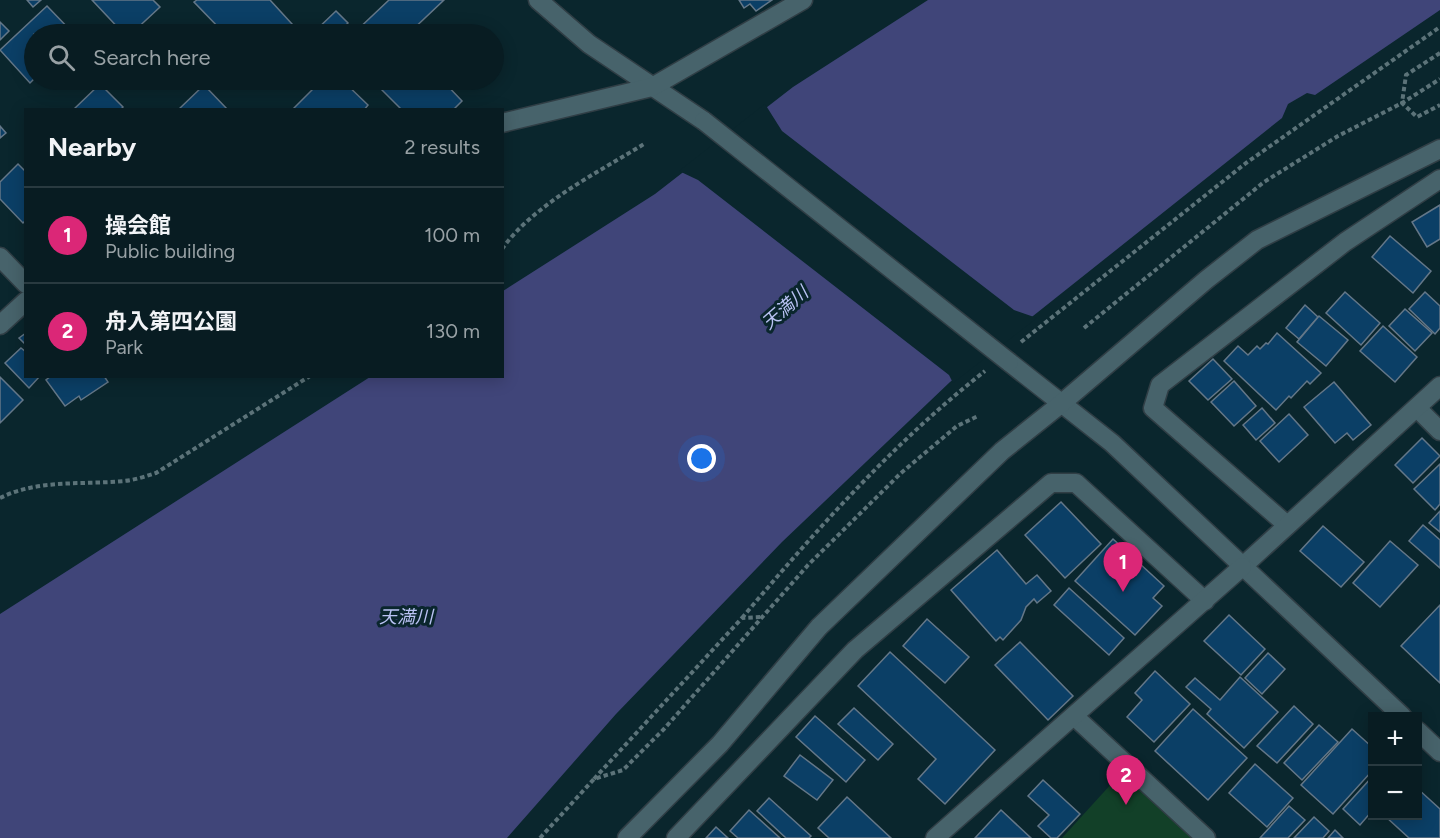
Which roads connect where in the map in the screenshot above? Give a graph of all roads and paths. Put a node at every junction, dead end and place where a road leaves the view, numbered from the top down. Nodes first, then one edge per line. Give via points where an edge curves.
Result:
1 (538, 0) edge
2 (803, 0) edge
3 (1440, 27) edge
4 (1440, 53) edge
5 (1440, 79) edge
6 (652, 87) junction
7 (1402, 103) junction
8 (1440, 105) edge
9 (504, 123) edge
10 (644, 144) dead end
11 (1440, 149) edge
12 (1440, 179) edge
13 (504, 246) edge
14 (0, 257) edge
15 (24, 282) edge
16 (24, 303) edge
17 (0, 325) edge
18 (1084, 328) dead end
19 (1012, 354) junction
20 (987, 369) dead end
21 (307, 378) edge
22 (1440, 386) edge
23 (1062, 403) junction
24 (1416, 408) junction
25 (978, 416) dead end
26 (1440, 431) edge
27 (0, 498) edge
28 (1287, 525) junction
29 (1242, 567) junction
30 (1205, 601) junction
31 (762, 616) junction
32 (742, 618) junction
33 (1397, 712) edge
34 (1074, 716) junction
35 (1422, 735) edge
36 (1440, 752) edge
37 (594, 779) junction
38 (540, 838) edge
39 (627, 838) edge
40 (676, 838) edge
41 (934, 838) edge
42 (1206, 838) edge

1 - 6 street via 589,44
2 - 6 street
3 - 19 path via 1246,163
4 - 7 path via 1406,75
5 - 7 path
6 - 9 street
6 - 19 street, bridge via 704,121
7 - 8 path via 1417,117
7 - 18 path via 1338,135 1264,182
10 - 13 path via 574,187 516,230
11 - 23 street via 1257,240
12 - 28 street via 1345,242 1160,385 1154,408
14 - 15 street
16 - 17 street
19 - 23 street
20 - 32 path via 890,454 818,528
21 - 27 path via 156,473 128,480 45,484
22 - 24 street
23 - 29 street via 1112,444
23 - 39 street via 1002,451 819,627 720,744
24 - 26 street
24 - 28 street
25 - 31 path via 957,426 901,473
28 - 29 street
29 - 30 street
29 - 33 street
30 - 34 street
30 - 40 street via 1076,483 1051,483 855,650
31 - 32 path
31 - 37 path via 623,770
32 - 37 path
34 - 41 street
34 - 42 street
35 - 36 street
37 - 38 path

